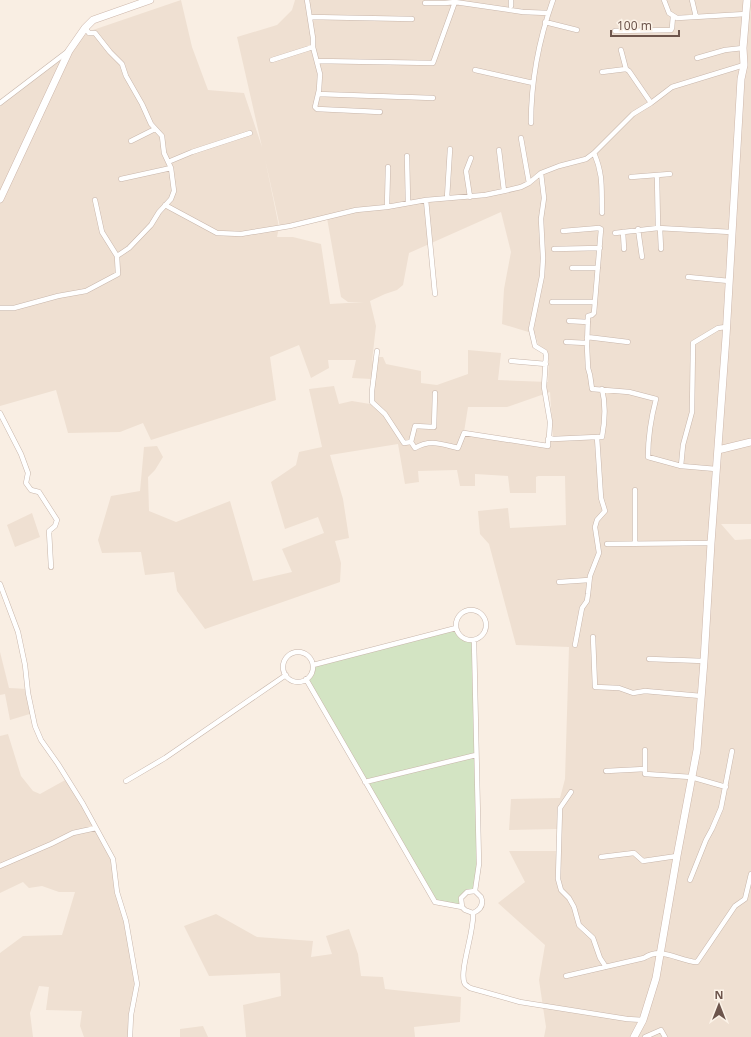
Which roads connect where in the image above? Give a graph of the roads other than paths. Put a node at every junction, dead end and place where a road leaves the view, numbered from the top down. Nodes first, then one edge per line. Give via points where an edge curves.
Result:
1 (150, 0) edge
2 (307, 0) edge
3 (482, 0) edge
4 (511, 0) edge
5 (553, 0) edge
6 (664, 0) edge
7 (692, 0) edge
8 (747, 0) edge
9 (454, 2) junction
10 (425, 3) dead end
11 (482, 6) junction
12 (511, 6) dead end
13 (548, 13) junction
14 (746, 14) junction
15 (673, 16) junction
16 (310, 17) junction
17 (696, 17) junction
18 (412, 19) dead end
19 (545, 22) junction
20 (85, 28) junction
21 (577, 30) dead end
22 (616, 31) dead end
23 (313, 47) junction
24 (743, 48) junction
25 (621, 50) dead end
26 (69, 51) junction
27 (697, 58) dead end
28 (272, 60) dead end
29 (317, 61) junction
30 (744, 65) junction
31 (626, 69) junction
32 (475, 70) dead end
33 (602, 72) dead end
34 (533, 83) junction
35 (318, 94) junction
36 (434, 98) dead end
37 (0, 103) edge
38 (651, 103) junction
39 (380, 112) dead end
40 (531, 123) dead end
41 (155, 129) junction
42 (250, 133) dead end
43 (521, 138) dead end
44 (131, 141) dead end
45 (450, 150) dead end
46 (498, 150) dead end
47 (594, 153) junction
48 (407, 156) dead end
49 (471, 158) dead end
50 (168, 162) junction
51 (388, 167) dead end
52 (171, 168) junction
53 (541, 173) junction
54 (670, 174) dead end
55 (658, 175) junction
56 (631, 177) dead end
57 (122, 179) dead end
58 (529, 183) junction
59 (504, 191) junction
60 (470, 197) junction
61 (447, 198) junction
62 (0, 200) edge
63 (95, 200) dead end
64 (426, 200) junction
65 (408, 203) junction
66 (165, 205) junction
67 (387, 207) junction
68 (602, 213) dead end
69 (659, 228) junction
70 (638, 229) junction
71 (562, 231) dead end
72 (623, 232) junction
73 (731, 232) junction
74 (614, 233) dead end
75 (600, 248) junction
76 (554, 249) dead end
77 (624, 249) dead end
78 (661, 249) dead end
79 (117, 256) junction
80 (642, 257) dead end
81 (572, 268) dead end
82 (598, 268) junction
83 (688, 277) dead end
84 (729, 281) junction
85 (435, 294) dead end
86 (552, 302) dead end
87 (595, 302) junction
88 (0, 308) edge
89 (568, 321) dead end
90 (588, 322) junction
91 (726, 327) junction
92 (587, 337) junction
93 (566, 342) dead end
94 (628, 342) dead end
95 (587, 343) junction
96 (377, 351) dead end
97 (511, 361) dead end
98 (546, 364) junction
99 (602, 389) junction
100 (435, 393) dead end
101 (0, 413) edge
102 (597, 437) junction
103 (549, 438) junction
104 (411, 442) junction
105 (751, 442) edge
106 (718, 450) junction
107 (681, 466) junction
108 (716, 469) junction
109 (634, 490) dead end
110 (711, 543) junction
111 (607, 544) dead end
112 (634, 544) junction
113 (51, 566) dead end
114 (589, 580) junction
115 (559, 582) dead end
116 (0, 584) edge
117 (456, 628) junction
118 (593, 637) dead end
119 (474, 640) junction
120 (575, 645) dead end
121 (649, 659) dead end
122 (704, 661) junction
123 (313, 665) junction
124 (286, 675) junction
125 (306, 679) junction
126 (701, 696) junction
127 (645, 750) dead end
128 (732, 751) dead end
129 (476, 755) junction
130 (645, 769) junction
131 (606, 771) dead end
132 (692, 777) junction
133 (126, 780) dead end
134 (364, 782) junction
135 (726, 787) junction
136 (571, 792) dead end
137 (96, 828) junction
138 (677, 856) junction
139 (601, 857) dead end
140 (0, 866) edge
141 (751, 874) edge
142 (690, 880) dead end
143 (475, 891) junction
144 (462, 907) junction
145 (473, 913) junction
146 (660, 952) junction
147 (606, 967) junction
148 (566, 976) dead end
149 (643, 1020) junction
150 (130, 1037) edge
151 (634, 1037) edge
152 (645, 1037) edge
153 (665, 1037) edge

1 - 20 main road via 93,20
2 - 16 street
3 - 11 street
4 - 12 street
5 - 13 street
6 - 15 street via 669,13
7 - 17 street
8 - 14 main road
9 - 10 street
9 - 11 street
9 - 29 street via 433,63
11 - 13 street
13 - 19 street
14 - 17 street
14 - 24 main road
15 - 17 street
15 - 22 street via 671,30
16 - 18 street
16 - 23 street
19 - 21 street
19 - 34 street
20 - 26 main road
20 - 41 street via 96,33 122,64
23 - 28 street
23 - 29 street
24 - 27 street
24 - 30 main road
25 - 31 street
26 - 37 street
26 - 62 main road
29 - 35 street via 320,74
30 - 38 street via 672,88
30 - 73 main road
31 - 33 street
31 - 38 street
32 - 34 street
34 - 40 street
35 - 36 street
35 - 39 street via 315,107 317,109
38 - 47 street via 633,114
41 - 44 street
41 - 50 street via 162,136
42 - 50 street
43 - 58 street
45 - 61 street
46 - 59 street
47 - 53 street via 586,159
47 - 68 street via 602,178
48 - 65 street
49 - 60 street via 466,172
50 - 52 street
51 - 67 street
52 - 57 street
52 - 66 street via 174,192
53 - 58 street
53 - 98 street via 544,198 541,219 543,258 531,330 535,346 545,352
54 - 55 street
55 - 56 street
55 - 69 street
58 - 59 street
59 - 60 street
60 - 61 street
61 - 64 street
63 - 79 street via 102,232
64 - 65 street
64 - 85 street
65 - 67 street
66 - 67 street via 217,233 241,234 290,226 356,210
66 - 79 street via 151,225 129,248
69 - 70 street
69 - 73 street
69 - 78 street
70 - 72 street
70 - 80 street
71 - 75 street via 600,228
72 - 74 street
72 - 77 street
73 - 84 main road
75 - 76 street
75 - 82 street
79 - 88 street via 118,274 86,292 58,296 14,308
81 - 82 street
82 - 87 street
83 - 84 street
84 - 91 main road
86 - 87 street
87 - 90 street via 593,315 588,316
89 - 90 street
90 - 92 street
91 - 106 main road
91 - 107 street via 718,328 693,343 692,412 683,445
92 - 94 street
92 - 95 street
93 - 95 street
95 - 99 street via 592,389
96 - 104 street via 372,402 385,414 404,443
97 - 98 street
98 - 103 street via 544,387 550,422
99 - 102 street via 605,400 604,424 602,437
99 - 107 street via 656,399 651,418 648,457
100 - 104 street via 434,427 415,426
101 - 113 street via 28,473 26,484 31,490 40,492 57,520 49,531
102 - 103 street
102 - 114 street via 601,498 605,511 597,520 595,527 599,553
103 - 104 street via 548,446 464,433 458,448 430,442 415,448
105 - 106 main road
106 - 108 main road
107 - 108 street
108 - 110 main road
109 - 112 street
110 - 112 street
110 - 122 main road
111 - 112 street
114 - 115 street
114 - 120 street via 587,601 582,608
116 - 137 street via 18,632 35,726 41,740
117 - 119 street via 463,638
117 - 119 street via 458,617 462,613 479,613 485,622 485,628 483,634
117 - 123 street
118 - 126 street via 595,687 619,688 633,693 645,691
119 - 129 street
121 - 122 street
122 - 126 main road
123 - 124 street via 311,659 302,652 290,654 284,664
123 - 125 street
124 - 125 street via 295,681
124 - 133 street via 165,758
125 - 134 street
126 - 132 main road
127 - 130 street
128 - 135 street
129 - 134 street
129 - 143 street via 479,864
130 - 131 street
130 - 132 street via 647,775
132 - 135 street
132 - 138 main road
134 - 144 street via 435,902
135 - 142 street via 721,808
136 - 147 street via 560,808 558,879 561,890 574,907 580,925 593,938
137 - 140 street via 73,833
137 - 150 street via 113,859 117,892 126,921 135,970 137,984
138 - 139 street via 643,861 634,853
138 - 146 main road
141 - 146 street via 745,899 735,906 699,960 695,962
143 - 144 street via 463,894
143 - 145 street via 479,893 482,901 480,909
144 - 145 street
145 - 149 street via 463,975 465,984 470,988 520,1002
146 - 147 street
146 - 149 main road via 656,978
147 - 148 street
149 - 151 main road
152 - 153 street via 661,1030

